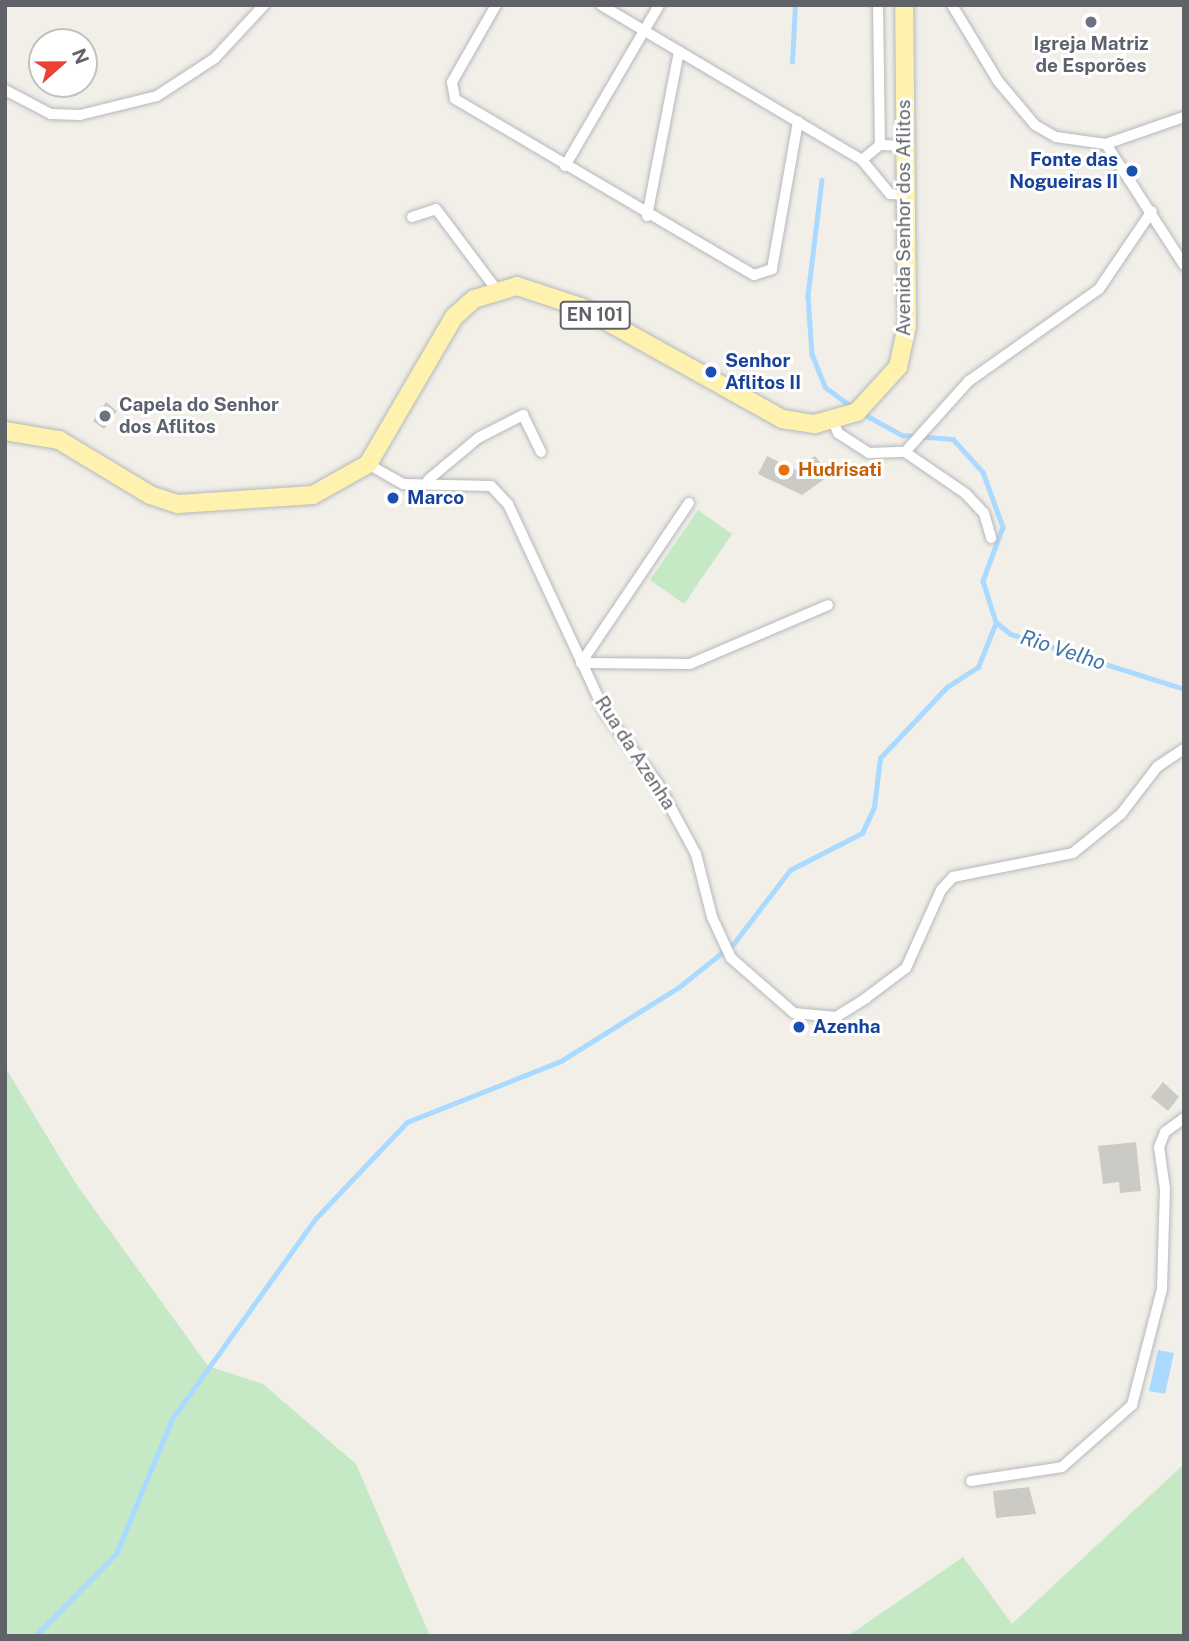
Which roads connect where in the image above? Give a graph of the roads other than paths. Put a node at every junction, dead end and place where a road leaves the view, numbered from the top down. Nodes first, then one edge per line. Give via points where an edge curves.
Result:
1 (264, 5) edge
2 (496, 5) edge
3 (601, 5) edge
4 (659, 5) edge
5 (878, 5) edge
6 (904, 5) edge
7 (952, 5) edge
8 (645, 30) junction
9 (679, 51) junction
10 (5, 90) edge
11 (1184, 117) edge
12 (797, 121) junction
13 (1106, 144) junction
14 (880, 145) junction
15 (905, 146) junction
16 (862, 160) junction
17 (565, 166) junction
18 (906, 195) junction
19 (1152, 211) junction
20 (647, 216) junction
21 (412, 217) dead end
22 (1184, 265) edge
23 (496, 289) junction
24 (833, 421) junction
25 (5, 431) edge
26 (541, 452) dead end
27 (905, 452) junction
28 (369, 464) junction
29 (428, 480) junction
30 (689, 503) dead end
31 (991, 538) dead end
32 (828, 606) dead end
33 (581, 663) junction
34 (1184, 749) edge
35 (1184, 1118) edge
36 (971, 1481) dead end

1 - 10 street via 215,58 157,96 80,115 51,114
2 - 17 street via 450,91
3 - 8 street
4 - 8 street
5 - 14 street
6 - 15 main road, Avenida Senhor dos Aflitos
7 - 13 street via 998,81 1035,125 1056,137
8 - 9 street
8 - 17 street
9 - 12 street
9 - 20 street
11 - 13 street
12 - 16 street
12 - 20 street via 772,269 754,275
13 - 19 street
14 - 15 street
14 - 16 street
15 - 18 main road, Avenida Senhor dos Aflitos
16 - 18 street via 876,183
17 - 20 street
18 - 24 main road, Avenida Senhor dos Aflitos via 906,326 898,367 875,398
19 - 22 street
19 - 27 street via 1099,289 969,381
21 - 23 street via 436,209
23 - 24 main road, EN 101 via 527,288 581,307 782,419
23 - 28 main road via 454,317
24 - 27 street via 838,433 869,453
25 - 28 main road via 60,440 150,495 178,504 313,495
26 - 29 street via 523,415 478,438
27 - 31 street via 966,494 984,513
28 - 29 street via 403,484
29 - 33 street via 491,486 508,505
30 - 33 street
32 - 33 street via 690,664
33 - 34 street, Rua da Azenha via 696,854 712,917 731,958 794,1013 836,1017 866,998 906,968 941,890 953,877 1073,853 1121,814 1157,767
35 - 36 street via 1164,1132 1159,1147 1165,1189 1162,1289 1132,1405 1062,1467

